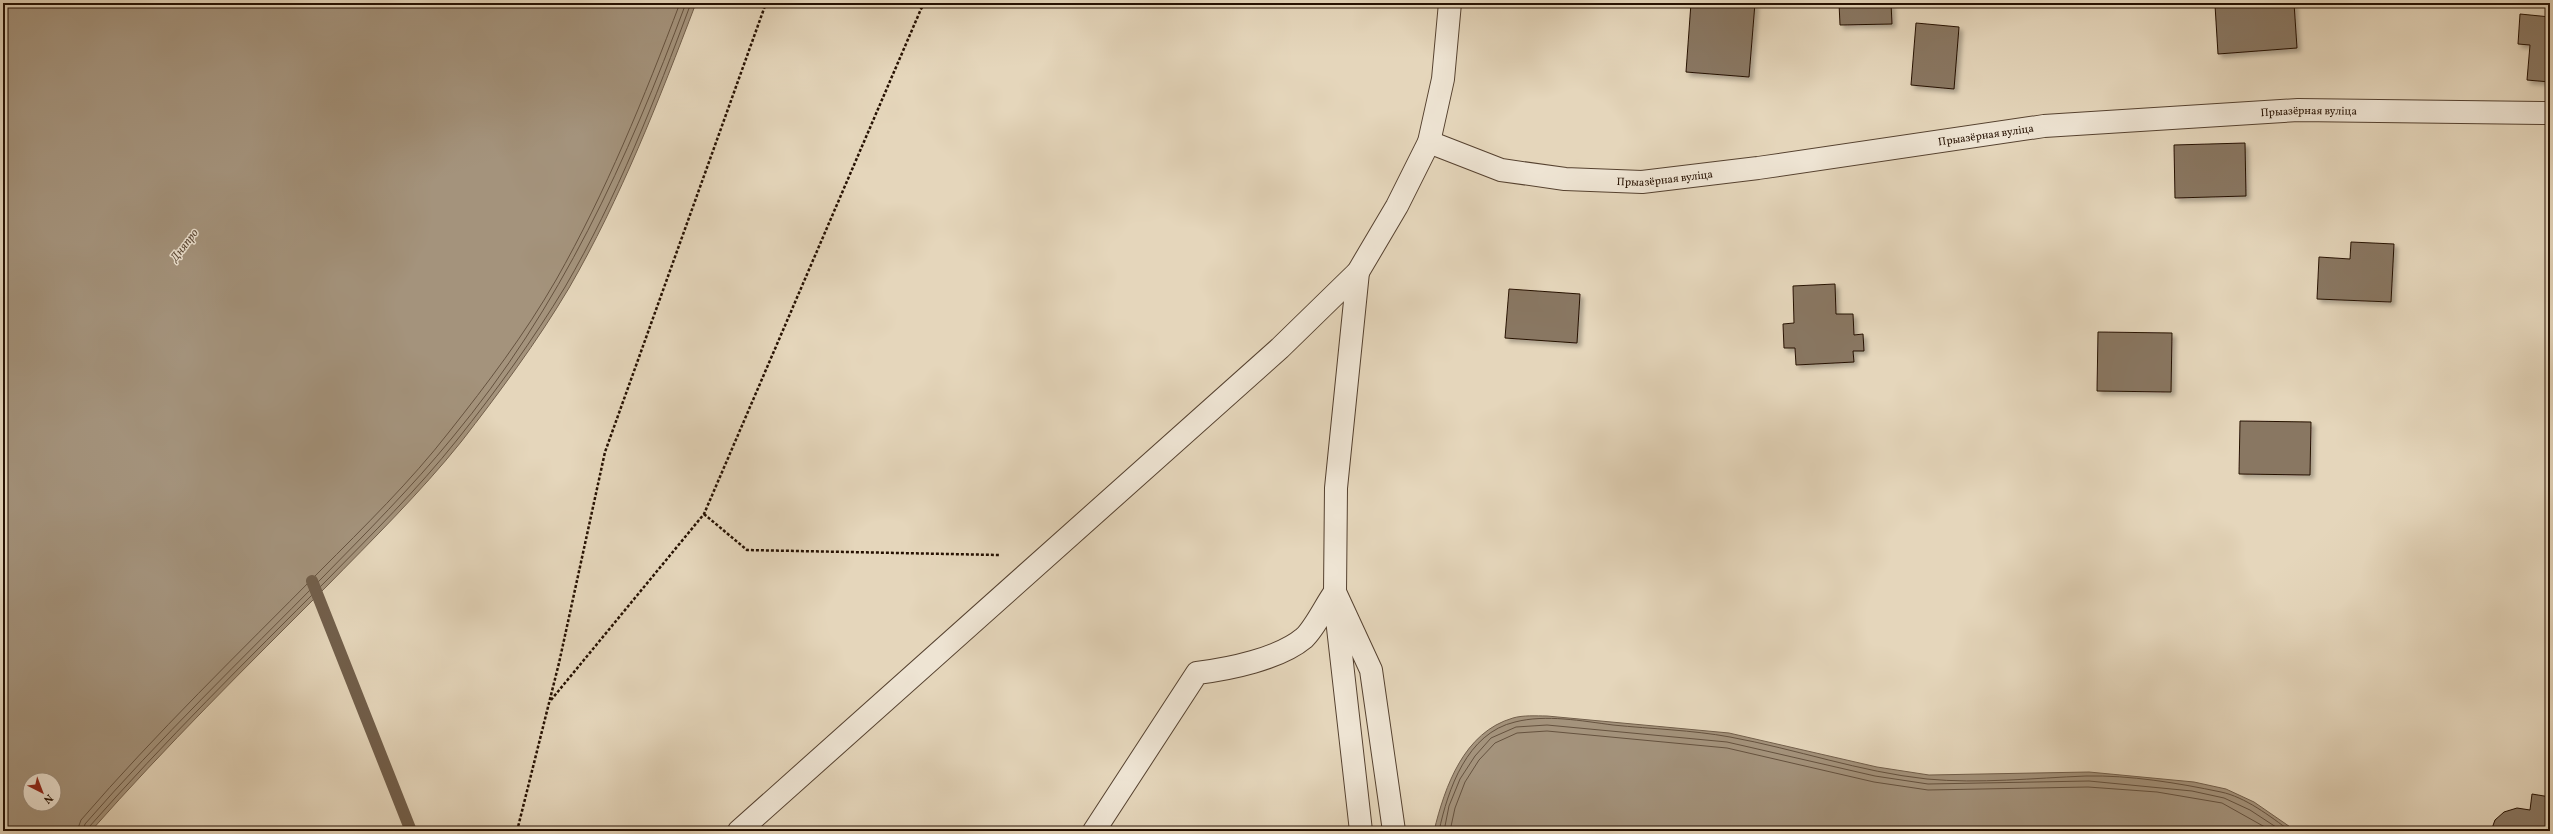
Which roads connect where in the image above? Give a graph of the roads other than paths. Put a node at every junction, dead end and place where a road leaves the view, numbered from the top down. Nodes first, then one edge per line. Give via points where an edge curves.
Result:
1 (1450, 3) edge
2 (2550, 113) edge
3 (1429, 142) junction
4 (1358, 272) junction
5 (1334, 592) junction
6 (739, 831) edge
7 (1094, 831) edge
8 (1361, 831) edge
9 (1394, 831) edge

1 - 3 street via 1443,79
2 - 3 street, Прыазёрная вуліца via 2298,110 2060,125 1642,182 1564,179 1501,170
3 - 4 street via 1397,206
4 - 5 street via 1336,488
4 - 6 street via 1280,348
5 - 7 street via 1304,637 1280,652 1220,670 1197,673
5 - 8 street
5 - 9 street via 1371,670

